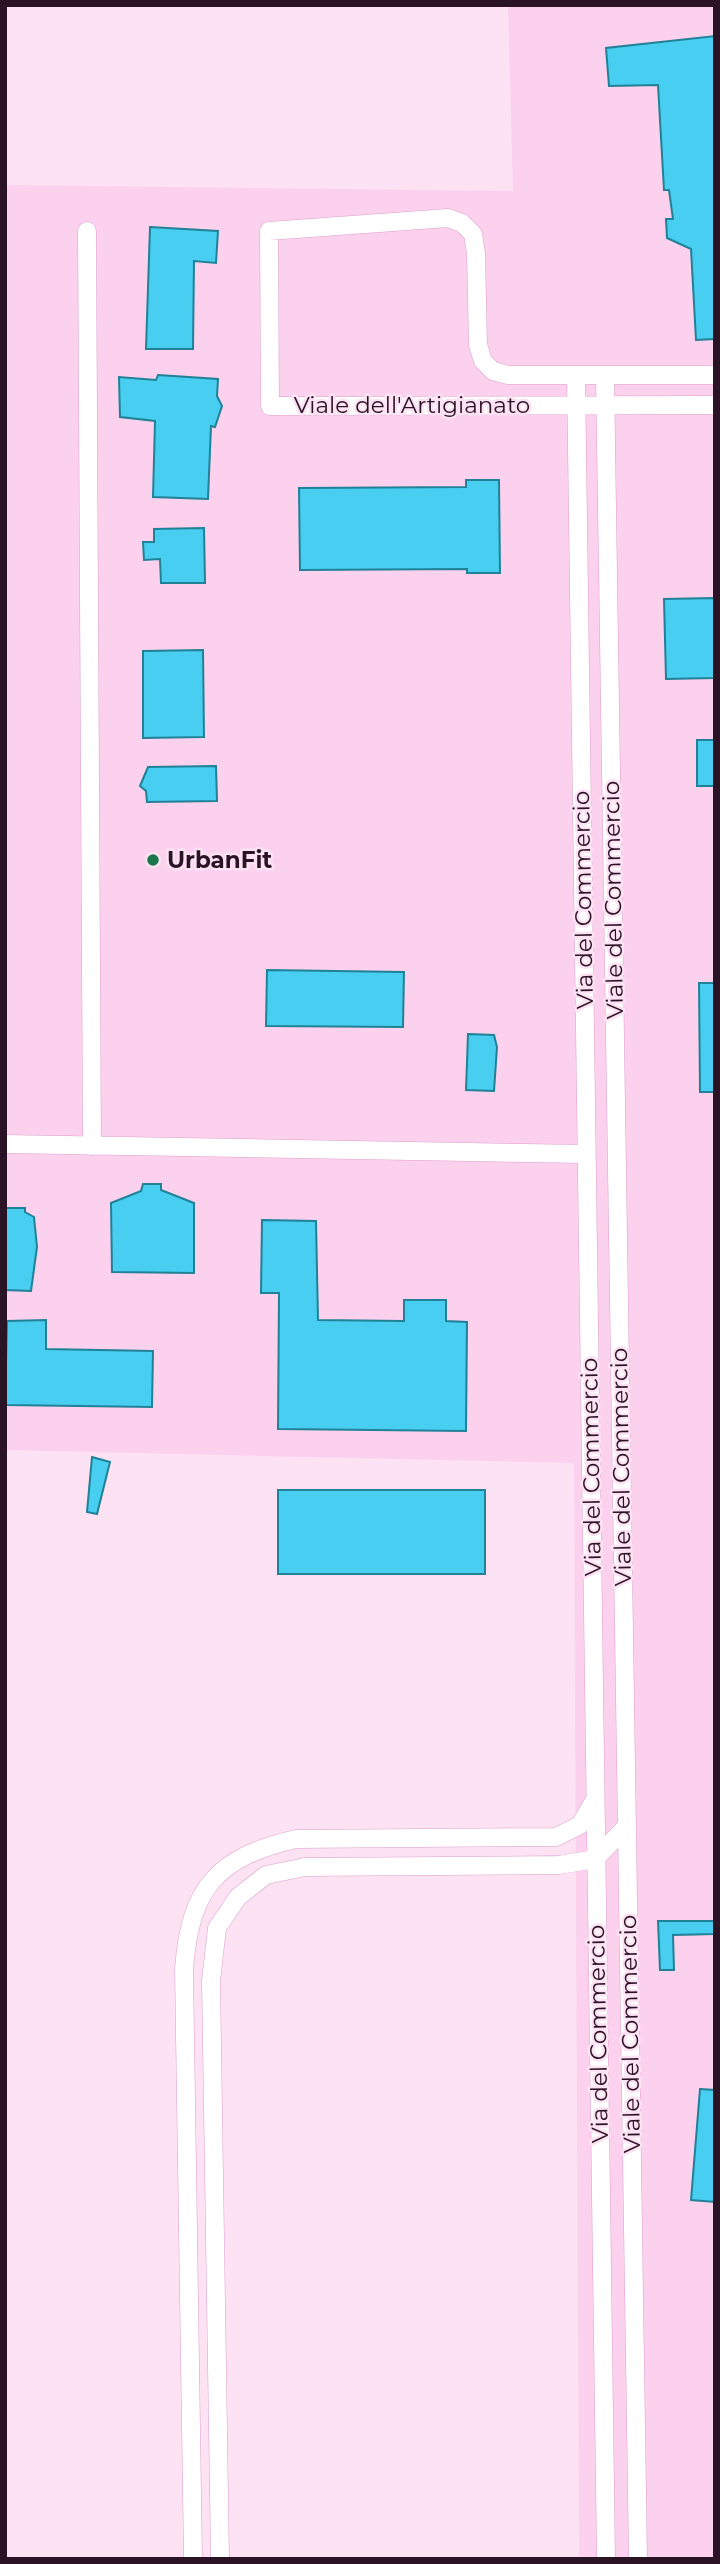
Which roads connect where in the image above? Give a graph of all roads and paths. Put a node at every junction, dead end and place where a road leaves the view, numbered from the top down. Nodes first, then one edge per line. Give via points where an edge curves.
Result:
1 (87, 231) dead end
2 (715, 374) edge
3 (576, 375) junction
4 (605, 375) junction
5 (715, 404) edge
6 (575, 405) junction
7 (606, 405) junction
8 (5, 1144) edge
9 (92, 1146) junction
10 (586, 1154) junction
11 (595, 1798) junction
12 (626, 1826) junction
13 (595, 1859) junction
14 (193, 2559) edge
15 (220, 2559) edge
16 (606, 2559) edge
17 (638, 2559) edge

1 - 9 street
2 - 4 street, Viale dell'Artigianato
3 - 4 street, Viale dell'Artigianato
3 - 6 street, Via del Commercio
3 - 6 street, Viale dell'Artigianato via 508,375 483,360 478,345 477,253 473,234 463,223 448,218 269,231 270,406
4 - 7 street, Viale del Commercio
5 - 7 street, Viale dell'Artigianato
6 - 7 street, Viale dell'Artigianato
6 - 10 street, Via del Commercio
7 - 12 street, Viale del Commercio
8 - 9 street
9 - 10 street
10 - 11 street, Via del Commercio
11 - 13 street, Via del Commercio
11 - 14 street via 580,1825 556,1837 296,1839 258,1848 222,1869 196,1906 184,1969
12 - 13 street
12 - 17 street, Viale del Commercio
13 - 15 street via 559,1865 304,1867 266,1875 238,1897 217,1928 211,1981
13 - 16 street, Via del Commercio

